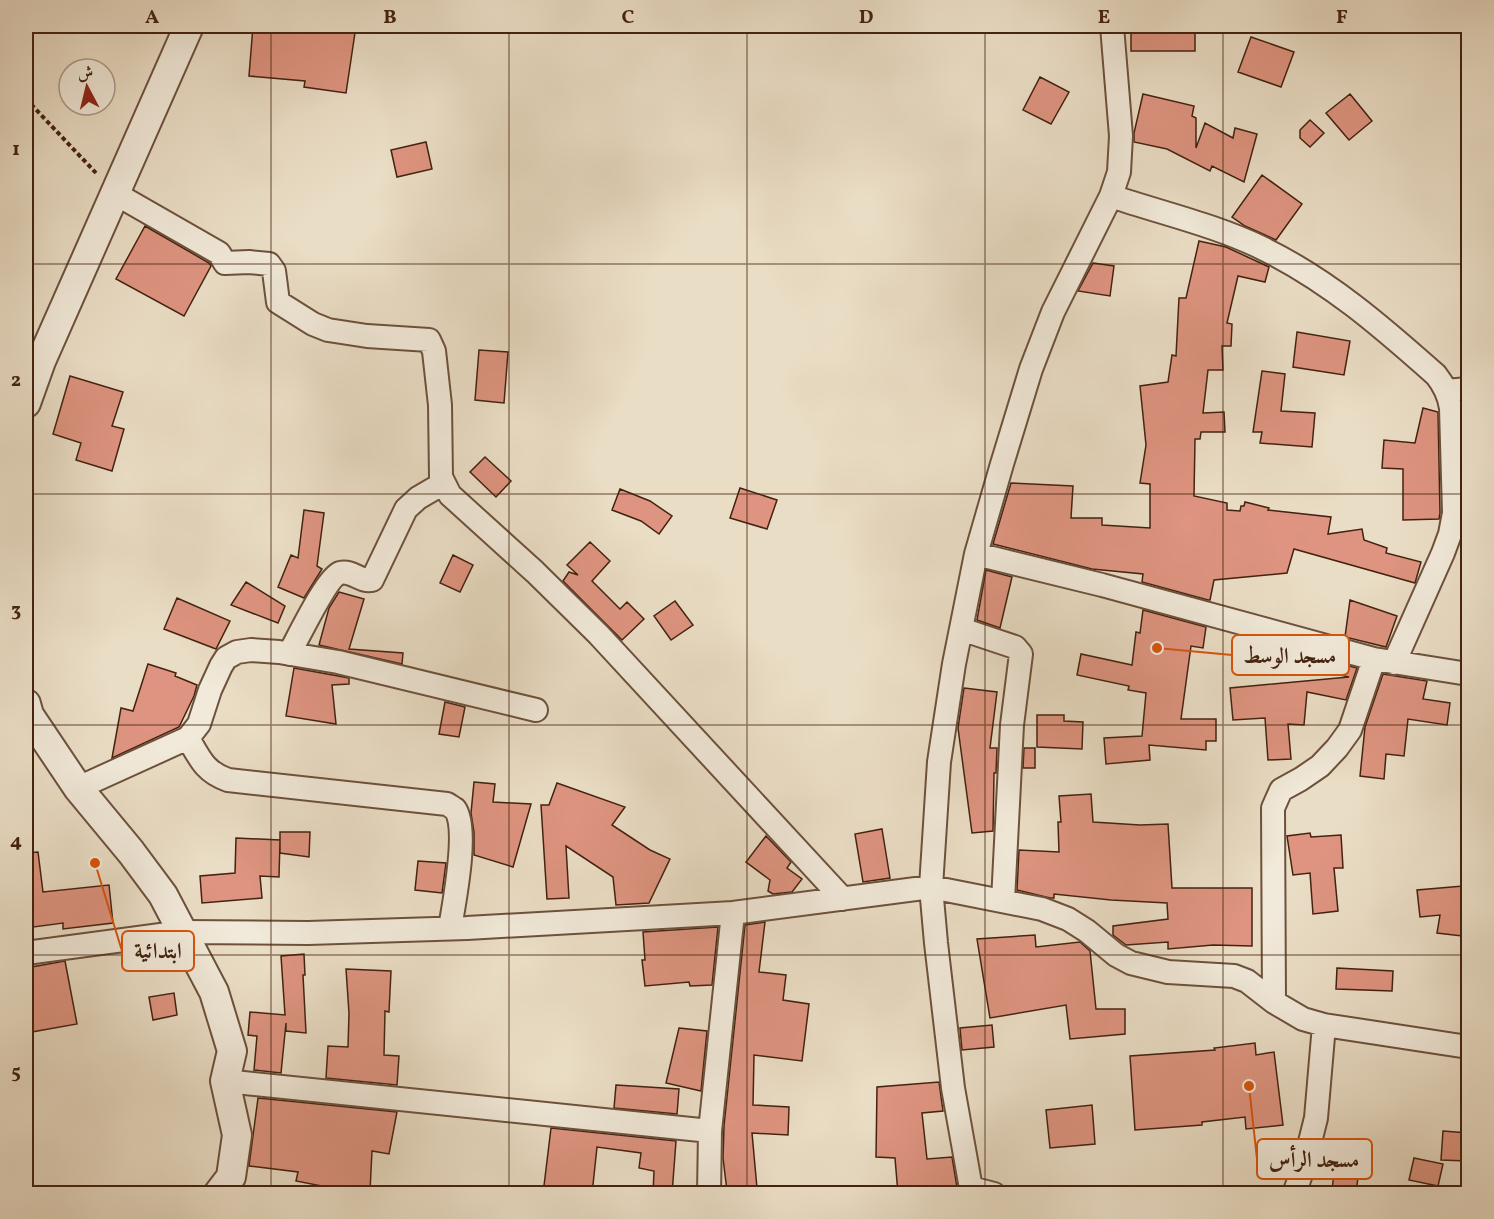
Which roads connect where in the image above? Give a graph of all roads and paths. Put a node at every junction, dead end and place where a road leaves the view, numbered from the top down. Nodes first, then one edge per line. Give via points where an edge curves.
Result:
1 (189, 26) edge
2 (1113, 26) edge
3 (26, 99) edge
4 (116, 194) junction
5 (1111, 196) junction
6 (1457, 390) edge
7 (26, 403) edge
8 (442, 484) junction
9 (976, 554) junction
10 (961, 629) junction
11 (289, 654) junction
12 (1384, 661) junction
13 (1468, 674) edge
14 (26, 704) edge
15 (536, 710) dead end
16 (188, 738) junction
17 (78, 788) junction
18 (931, 887) junction
19 (843, 899) junction
20 (1003, 901) junction
21 (733, 913) junction
22 (450, 928) junction
23 (183, 932) junction
24 (26, 952) edge
25 (1274, 1002) junction
26 (1324, 1025) junction
27 (1468, 1047) edge
28 (225, 1081) junction
29 (710, 1131) junction
30 (972, 1191) edge
31 (218, 1194) edge
32 (709, 1194) edge
33 (994, 1194) edge
34 (1294, 1194) edge

1 - 4 street
2 - 5 street via 1121,136 1119,172
3 - 4 path
4 - 7 street
4 - 8 street via 219,253 225,263 269,264 274,271 278,302 313,324 345,334 429,340 434,351 440,405
5 - 6 street via 1227,234 1307,272 1378,323
5 - 9 street via 1053,312 1031,369
6 - 12 street via 1451,408 1454,513 1450,534
8 - 11 street via 406,509 372,580 340,573 329,581
8 - 19 street via 460,506 598,634
9 - 10 street
9 - 12 street
10 - 18 street via 939,762
10 - 20 street via 1015,647 1021,654 1012,725
11 - 15 street via 338,662
11 - 16 street via 251,650 226,658 199,724
12 - 13 street
12 - 25 street via 1337,748 1320,766 1281,790 1273,808
14 - 17 street via 29,715
16 - 17 street
16 - 22 street via 204,765 228,780 447,804 454,808 461,846
17 - 23 street via 163,895
18 - 19 street
18 - 20 street
18 - 30 street via 953,1088
19 - 21 street
20 - 25 street via 1068,919 1131,963 1168,972 1234,976
21 - 22 street
21 - 29 street
22 - 23 street
23 - 24 street
23 - 28 street via 214,992 232,1051
25 - 26 street via 1303,1019
26 - 27 street
26 - 34 street via 1316,1118
28 - 29 street
28 - 31 street via 237,1135 231,1177
29 - 32 street
30 - 33 street

